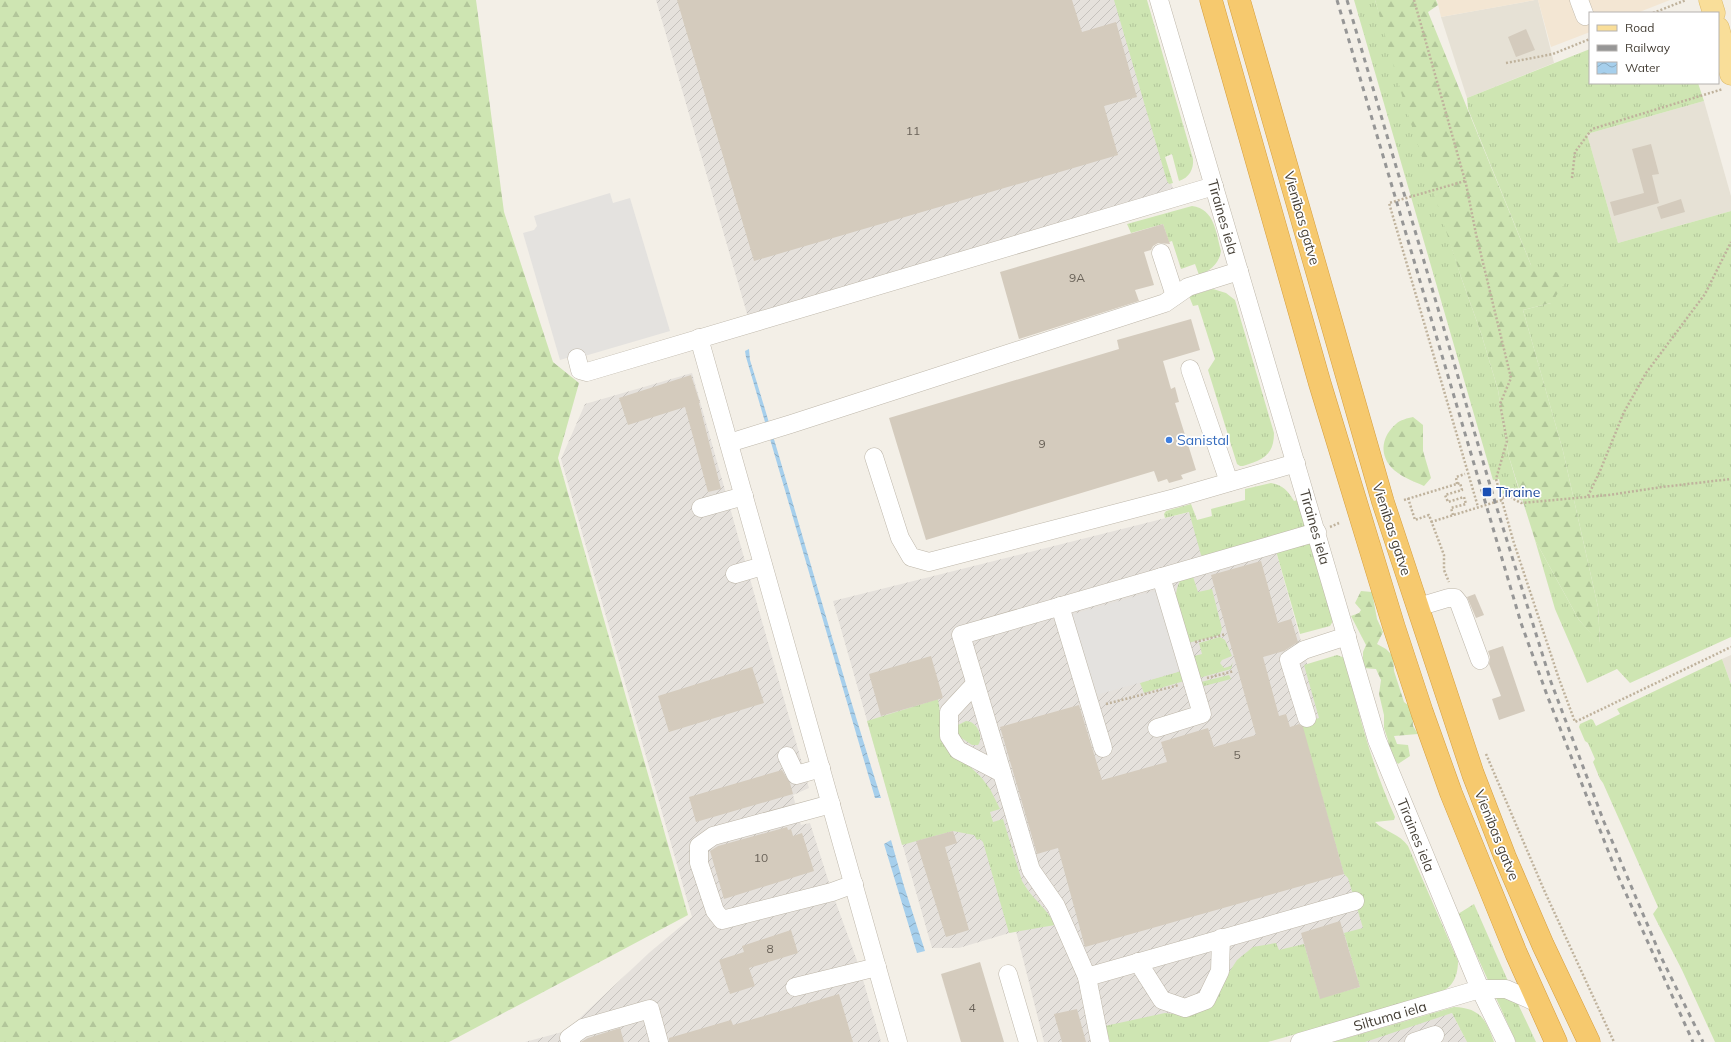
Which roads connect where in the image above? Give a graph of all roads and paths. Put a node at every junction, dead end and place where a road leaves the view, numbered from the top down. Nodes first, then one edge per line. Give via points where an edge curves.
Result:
1 (1159, 0) edge
2 (1211, 0) edge
3 (1239, 0) edge
4 (1414, 0) edge
5 (1686, 0) edge
6 (1710, 0) edge
7 (1656, 12) edge
8 (1714, 12) edge
9 (1719, 34) edge
10 (1589, 38) edge
11 (1506, 63) dead end
12 (1727, 81) edge
13 (1719, 84) edge
14 (1572, 178) dead end
15 (1466, 181) junction
16 (1214, 186) junction
17 (1731, 242) edge
18 (1161, 253) dead end
19 (1239, 271) junction
20 (1175, 296) junction
21 (700, 338) junction
22 (577, 358) dead end
23 (1190, 369) dead end
24 (729, 443) junction
25 (874, 457) dead end
26 (1296, 463) junction
27 (1466, 474) dead end
28 (1731, 479) edge
29 (1230, 482) junction
30 (1457, 484) junction
31 (744, 496) junction
32 (1588, 496) junction
33 (1408, 498) junction
34 (1404, 500) dead end
35 (1502, 500) junction
36 (1478, 507) junction
37 (701, 508) dead end
38 (1452, 515) junction
39 (1431, 522) junction
40 (1317, 532) junction
41 (763, 566) junction
42 (735, 574) dead end
43 (1161, 577) junction
44 (1451, 587) dead end
45 (1060, 606) junction
46 (1418, 607) junction
47 (1226, 634) dead end
48 (1347, 636) junction
49 (1182, 646) junction
50 (1731, 647) edge
51 (1480, 660) dead end
52 (1234, 671) dead end
53 (1192, 682) junction
54 (975, 684) junction
55 (1103, 699) dead end
56 (1307, 718) dead end
57 (1157, 728) dead end
58 (1484, 747) dead end
59 (1103, 748) dead end
60 (787, 756) dead end
61 (821, 768) junction
62 (1002, 773) junction
63 (831, 804) junction
64 (854, 884) junction
65 (1355, 901) dead end
66 (1221, 938) junction
67 (1138, 962) junction
68 (877, 967) junction
69 (1008, 974) dead end
70 (1087, 977) junction
71 (795, 987) dead end
72 (1480, 989) junction
73 (1538, 1003) junction
74 (1435, 1035) dead end
75 (1323, 1039) edge
76 (571, 1042) edge
77 (659, 1042) edge
78 (898, 1042) edge
79 (1028, 1042) edge
80 (1100, 1042) edge
81 (1300, 1042) edge
82 (1414, 1042) edge
83 (1506, 1042) edge
84 (1556, 1042) edge
85 (1589, 1042) edge
86 (1614, 1042) edge

1 - 16 street, Tīraines iela
2 - 73 highway, Vienības gatve via 1320,384 1394,628 1451,793
3 - 46 highway, Vienības gatve via 1383,502
4 - 15 path
5 - 7 path
6 - 8 main road
9 - 12 main road
10 - 11 path via 1553,54
13 - 14 path via 1592,129 1575,152
15 - 35 path via 1476,234 1511,378 1500,404 1507,441 1496,479
15 - 36 path via 1389,203
16 - 19 street, Tīraines iela
16 - 21 street
17 - 32 path via 1705,294 1646,373 1624,412
18 - 20 street
19 - 20 street via 1188,287
19 - 26 street, Tīraines iela
20 - 24 street via 1165,303
21 - 22 street via 587,372 580,370
21 - 24 street
23 - 29 street
24 - 31 street
25 - 29 street via 900,538 911,557 930,562
26 - 29 street
26 - 40 street, Tīraines iela
27 - 30 path via 1456,477
28 - 32 path
30 - 33 path
30 - 38 path via 1460,483 1462,490 1445,495 1448,502 1464,497 1466,504 1451,508
31 - 37 street
31 - 41 street
32 - 35 path via 1521,502 1504,497
33 - 34 path
33 - 39 path via 1415,520 1429,515
35 - 36 path
35 - 50 path via 1575,722
36 - 38 path
38 - 39 path
39 - 44 path via 1444,555 1444,570
40 - 43 street
40 - 48 street, Tīraines iela
41 - 42 street
41 - 61 street
43 - 45 street
43 - 49 street
45 - 54 street via 961,635
45 - 59 street
46 - 51 street via 1455,598
46 - 85 highway, Vienības gatve via 1473,774 1505,857
47 - 49 path
48 - 56 street via 1304,650 1289,660
48 - 72 street, Tīraines iela via 1377,740
49 - 53 street
52 - 53 path
53 - 55 path via 1106,704
53 - 57 street via 1202,714
54 - 62 street
54 - 62 street via 949,712 949,736 958,750
58 - 86 path via 1544,890
60 - 61 street via 796,775
61 - 63 street
62 - 70 street via 1031,870 1056,906
63 - 64 street
63 - 64 street via 713,836 699,846 699,862 715,911 722,920
64 - 68 street
65 - 66 street
66 - 67 street
66 - 67 street via 1220,971 1206,1000 1185,1008 1162,1000
67 - 70 street
68 - 71 street
68 - 78 street
69 - 79 street
70 - 80 street
72 - 73 street, Siltuma iela via 1506,989
72 - 75 street, Siltuma iela
72 - 83 street, Tīraines iela
73 - 84 highway, Vienības gatve
74 - 82 street
75 - 81 street, Siltuma iela
76 - 77 street via 569,1038 583,1028 650,1009

